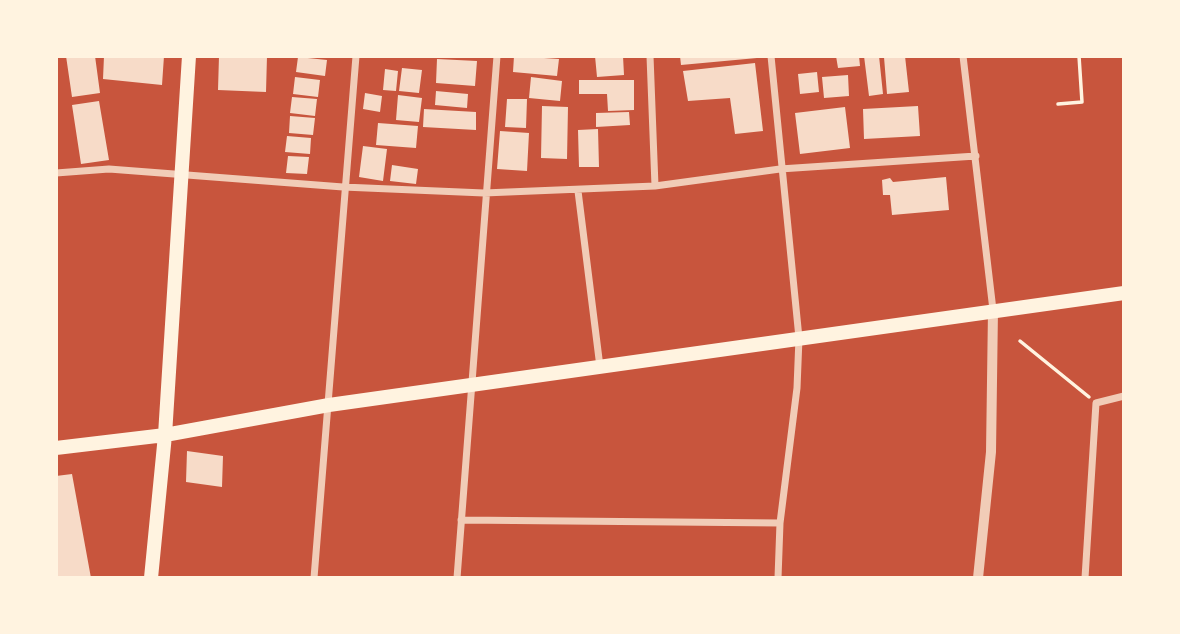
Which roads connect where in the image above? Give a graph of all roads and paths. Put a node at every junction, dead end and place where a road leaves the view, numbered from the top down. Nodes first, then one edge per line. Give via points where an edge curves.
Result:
1 (189, 56) edge
2 (356, 56) edge
3 (497, 56) edge
4 (650, 56) edge
5 (771, 56) edge
6 (963, 56) edge
7 (1079, 56) edge
8 (1058, 104) dead end
9 (976, 156) junction
10 (780, 169) junction
11 (56, 173) edge
12 (179, 174) junction
13 (655, 186) junction
14 (343, 187) junction
15 (578, 191) junction
16 (484, 193) junction
17 (1124, 292) edge
18 (993, 310) junction
19 (799, 338) junction
20 (1020, 341) dead end
21 (601, 368) junction
22 (472, 386) junction
23 (1124, 396) edge
24 (1096, 403) junction
25 (329, 405) junction
26 (165, 435) junction
27 (56, 448) edge
28 (461, 520) junction
29 (780, 523) junction
30 (151, 578) edge
31 (314, 578) edge
32 (457, 578) edge
33 (778, 578) edge
34 (978, 578) edge
35 (1085, 578) edge

1 - 12 main road
2 - 14 street
3 - 16 street
4 - 13 street
5 - 10 street
6 - 9 street
7 - 8 path via 1082,103
9 - 10 street
9 - 18 street
10 - 13 street
10 - 19 street
11 - 12 street via 109,169
12 - 14 street
12 - 26 main road
13 - 15 street
14 - 16 street
14 - 25 street
15 - 16 street
15 - 21 street
16 - 22 street
17 - 18 main road
18 - 19 main road
18 - 34 street via 991,452
19 - 21 main road
19 - 29 street
20 - 24 path
21 - 22 main road
22 - 25 main road
22 - 28 street
23 - 24 street
24 - 35 street
25 - 26 main road
25 - 31 street
26 - 27 main road
26 - 30 main road
28 - 29 street
28 - 32 street
29 - 33 street

